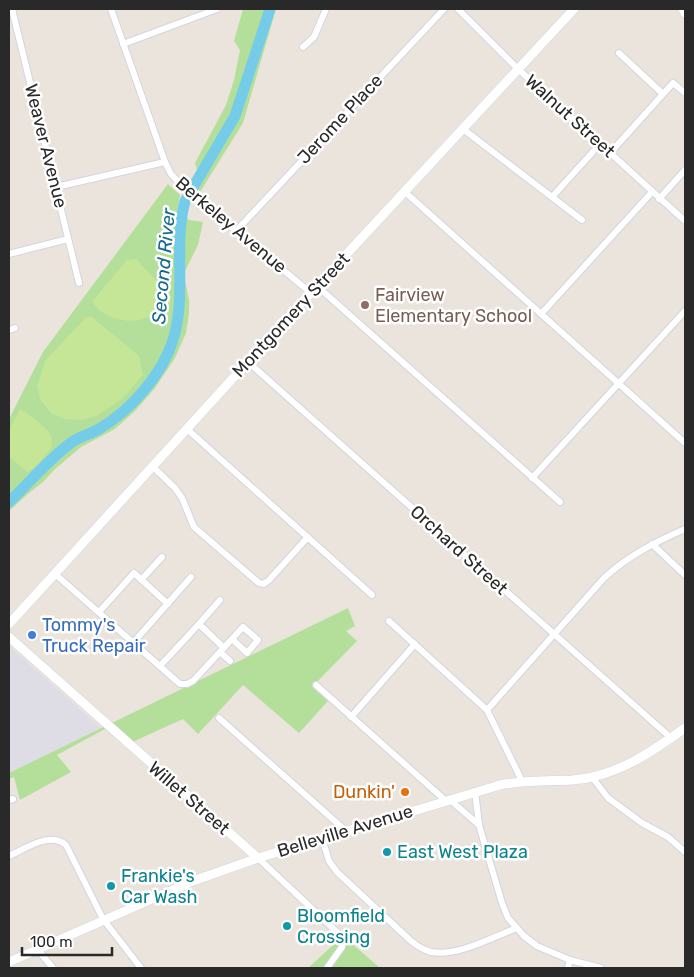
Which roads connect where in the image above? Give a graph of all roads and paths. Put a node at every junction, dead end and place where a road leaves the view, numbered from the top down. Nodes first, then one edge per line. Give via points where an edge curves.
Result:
1 (12, 9) edge
2 (111, 9) edge
3 (218, 9) edge
4 (326, 9) edge
5 (444, 9) edge
6 (458, 9) edge
7 (574, 9) edge
8 (683, 9) edge
9 (685, 13) edge
10 (123, 44) junction
11 (303, 47) dead end
12 (619, 53) dead end
13 (518, 69) junction
14 (685, 93) edge
15 (663, 94) junction
16 (463, 129) junction
17 (600, 144) junction
18 (610, 153) junction
19 (164, 162) junction
20 (685, 170) edge
21 (56, 187) junction
22 (405, 192) junction
23 (652, 192) junction
24 (552, 197) junction
25 (659, 198) junction
26 (582, 220) dead end
27 (685, 222) edge
28 (237, 230) junction
29 (68, 239) junction
30 (9, 254) edge
31 (80, 283) dead end
32 (314, 289) junction
33 (685, 311) edge
34 (541, 314) junction
35 (248, 362) junction
36 (619, 384) junction
37 (187, 428) junction
38 (685, 443) edge
39 (152, 466) junction
40 (532, 478) junction
41 (560, 502) dead end
42 (685, 528) edge
43 (308, 537) junction
44 (652, 544) junction
45 (162, 557) dead end
46 (54, 573) junction
47 (685, 575) edge
48 (191, 577) dead end
49 (141, 580) junction
50 (372, 595) dead end
51 (220, 600) dead end
52 (168, 604) junction
53 (99, 612) junction
54 (389, 621) dead end
55 (9, 624) edge
56 (199, 624) junction
57 (554, 634) junction
58 (9, 637) edge
59 (232, 639) dead end
60 (133, 643) junction
61 (415, 644) junction
62 (222, 650) junction
63 (230, 661) dead end
64 (160, 666) junction
65 (316, 685) dead end
66 (487, 710) junction
67 (351, 717) junction
68 (219, 718) dead end
69 (685, 728) edge
70 (671, 738) junction
71 (592, 777) junction
72 (522, 781) junction
73 (475, 791) junction
74 (447, 800) junction
75 (479, 824) junction
76 (346, 831) junction
77 (322, 838) junction
78 (685, 852) edge
79 (9, 856) edge
80 (258, 858) junction
81 (104, 919) junction
82 (517, 928) junction
83 (38, 950) junction
84 (570, 960) junction
85 (9, 962) edge
86 (53, 968) edge
87 (141, 968) edge
88 (327, 968) edge
89 (568, 968) edge
90 (601, 968) edge

1 - 21 street, Weaver Avenue
2 - 10 street, Berkeley Avenue
3 - 10 street
4 - 11 street via 314,37
5 - 28 street, Jerome Place
6 - 13 street, Walnut Street
7 - 13 street, Montgomery Street
8 - 9 street
10 - 19 street, Berkeley Avenue
12 - 15 street
13 - 16 street, Montgomery Street
13 - 17 street, Walnut Street
14 - 15 street via 673,82
15 - 18 street
16 - 22 street, Montgomery Street
16 - 24 street
17 - 18 street, Walnut Street
17 - 24 street
18 - 23 street, Walnut Street
19 - 21 street
19 - 28 street, Berkeley Avenue via 171,174
20 - 25 street
21 - 29 street, Weaver Avenue
22 - 32 street, Montgomery Street
22 - 34 street
23 - 25 street, Walnut Street
23 - 34 street
24 - 26 street
25 - 27 street, Walnut Street
28 - 32 street, Berkeley Avenue
29 - 30 street
29 - 31 street, Weaver Avenue
32 - 35 street, Montgomery Street
32 - 40 street, Berkeley Avenue
33 - 36 street
34 - 36 street
35 - 37 street, Montgomery Street
35 - 57 street, Orchard Street
36 - 38 street
36 - 40 street
37 - 39 street, Montgomery Street
37 - 43 street
39 - 43 street via 176,488 194,527 259,583 270,580
39 - 46 street, Montgomery Street
40 - 41 street, Berkeley Avenue
42 - 44 street
43 - 50 street
44 - 47 street
44 - 57 street via 604,578
45 - 49 street
46 - 53 street
46 - 55 street, Montgomery Street
48 - 52 street
49 - 52 street
49 - 53 street via 134,573
51 - 56 street
52 - 60 street
53 - 60 street
54 - 61 street
56 - 62 street
56 - 64 street
57 - 66 street
57 - 70 street, Orchard Street
58 - 80 street, Willet Street
59 - 62 street
60 - 64 street
61 - 66 street
61 - 67 street
62 - 63 street
62 - 64 street via 187,684 180,684
65 - 67 street
66 - 72 street
67 - 74 street
68 - 76 street
69 - 70 street, Belleville Avenue
70 - 71 street, Belleville Avenue via 620,769
71 - 72 street, Belleville Avenue
71 - 78 street via 608,798 668,837
72 - 73 street, Belleville Avenue
73 - 74 street, Belleville Avenue
73 - 75 street
74 - 75 street
74 - 76 street, Belleville Avenue
75 - 82 street via 502,903 508,918
76 - 77 street, Belleville Avenue
77 - 80 street, Belleville Avenue
77 - 82 street via 337,872 421,948 441,952 462,950
79 - 81 street via 49,839 61,842 69,850
80 - 81 street, Belleville Avenue via 193,881
80 - 88 street, Willet Street via 339,934 342,947
81 - 83 street, Belleville Avenue
81 - 87 street
82 - 84 street via 537,946
83 - 85 street, Belleville Avenue
83 - 86 street
84 - 89 street
84 - 90 street

